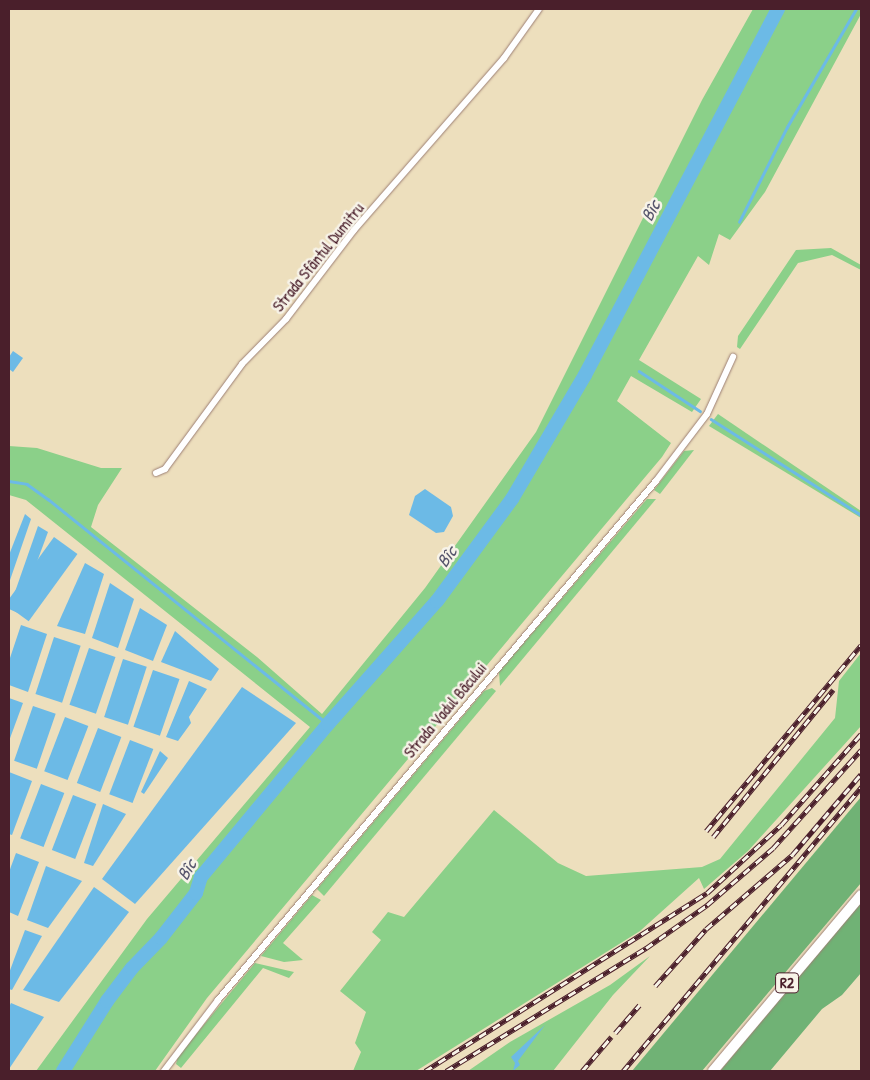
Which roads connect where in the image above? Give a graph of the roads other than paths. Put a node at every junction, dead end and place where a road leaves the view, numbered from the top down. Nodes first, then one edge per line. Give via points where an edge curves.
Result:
1 (539, 9) edge
2 (733, 356) dead end
3 (156, 473) dead end
4 (861, 895) edge
5 (164, 1071) edge
6 (713, 1071) edge

1 - 3 street, Strada Sfântul Dumitru via 526,30 434,141 354,230 286,319 242,364 165,469
2 - 5 street, Strada Vadul Bâcului via 707,414 656,481 222,995
4 - 6 main road, R2

